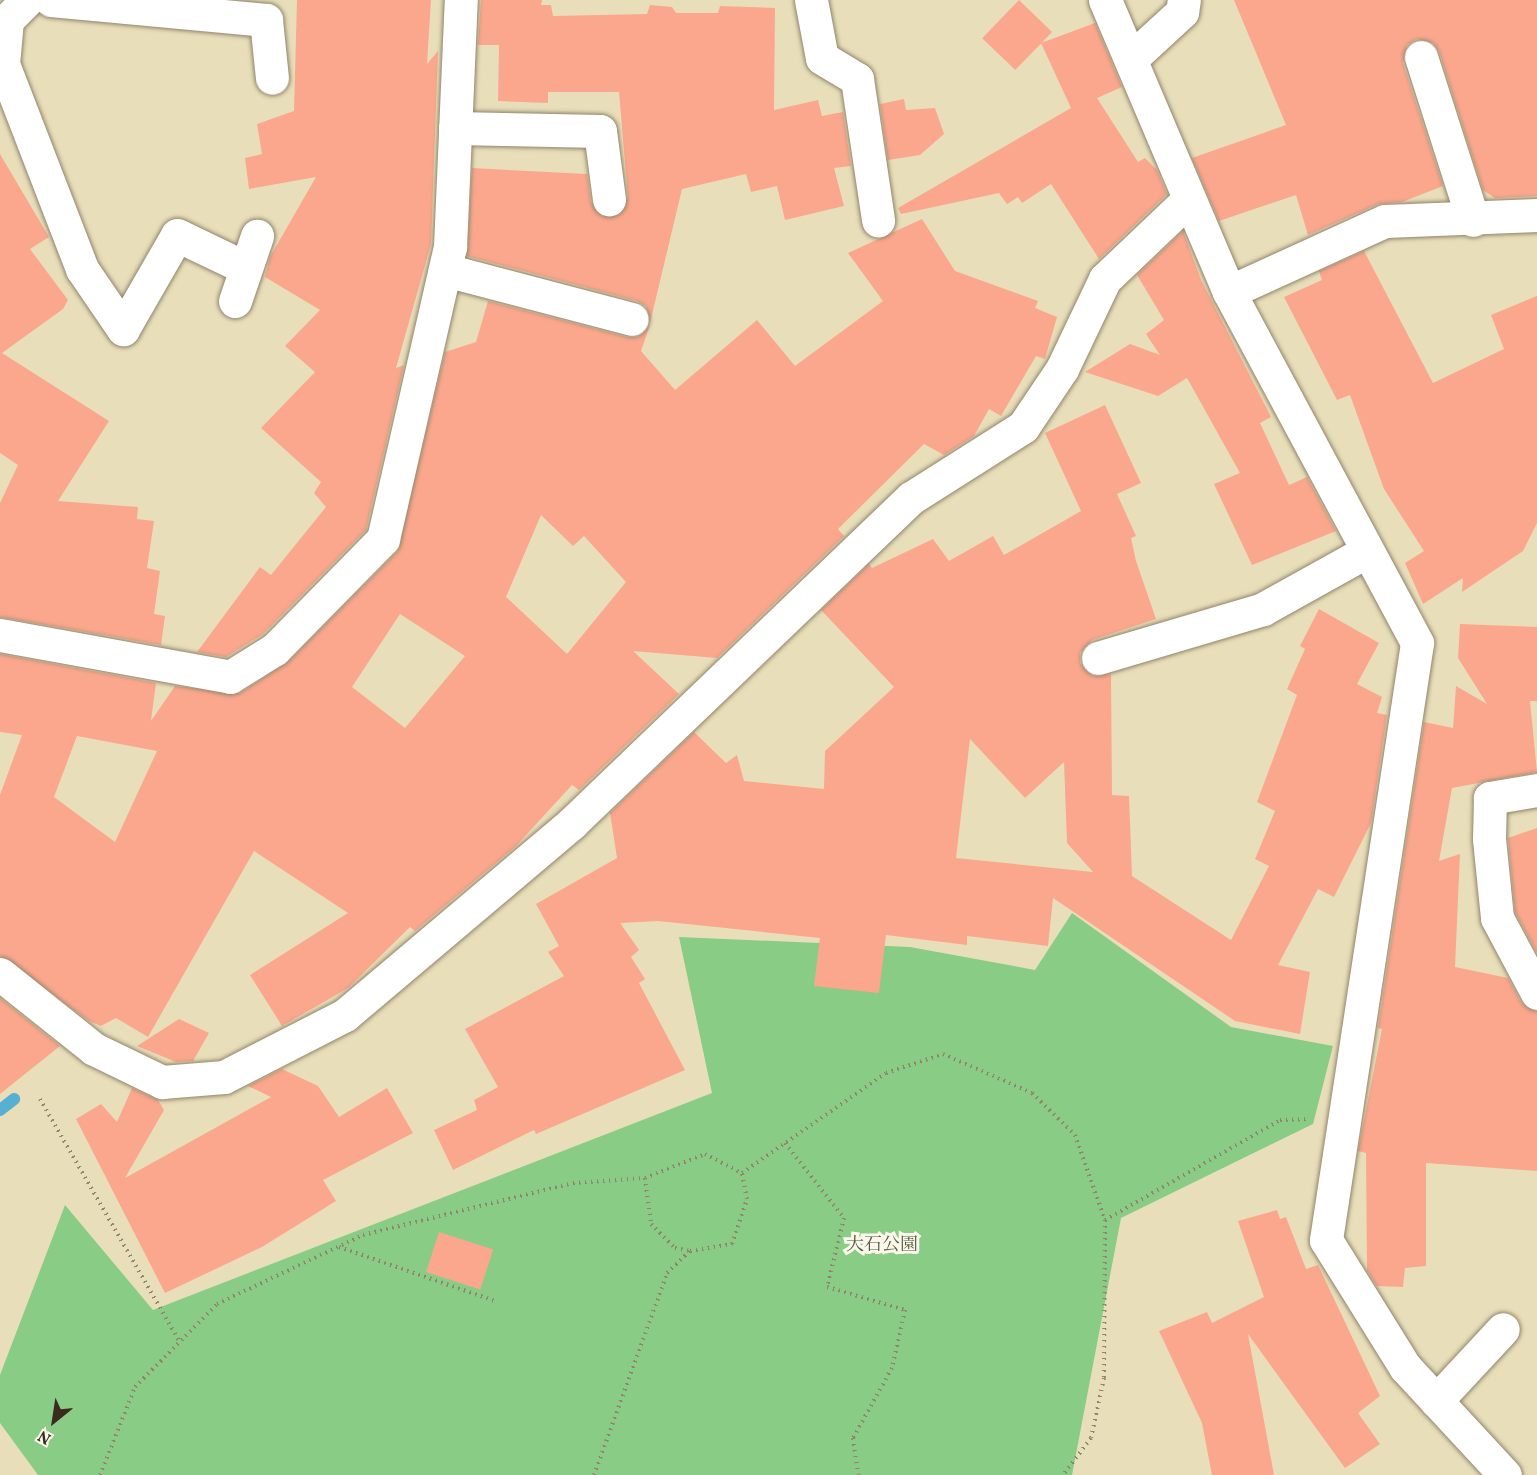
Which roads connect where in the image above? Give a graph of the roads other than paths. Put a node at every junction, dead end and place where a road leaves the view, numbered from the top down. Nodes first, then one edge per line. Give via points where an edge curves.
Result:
1 (27, 0) edge
2 (51, 0) edge
3 (461, 0) edge
4 (811, 0) edge
5 (1105, 0) edge
6 (1184, 0) edge
7 (1133, 57) junction
8 (1421, 57) dead end
9 (2, 65) edge
10 (272, 78) dead end
11 (455, 128) junction
12 (609, 199) dead end
13 (1188, 200) junction
14 (1537, 214) edge
15 (878, 220) dead end
16 (1473, 220) junction
17 (257, 236) dead end
18 (246, 268) junction
19 (445, 270) junction
20 (1229, 292) junction
21 (235, 301) dead end
22 (632, 319) dead end
23 (1367, 550) junction
24 (0, 635) edge
25 (1098, 658) dead end
26 (1537, 790) edge
27 (0, 974) edge
28 (1537, 993) edge
29 (1503, 1329) dead end
30 (1436, 1401) junction
31 (1505, 1475) edge

1 - 9 street via 7,20
2 - 10 street via 266,20
3 - 11 street
4 - 15 street via 822,58 857,79
5 - 7 street
6 - 7 street via 1182,12
7 - 13 street
8 - 16 street
9 - 18 street via 82,269 123,329 177,235
11 - 12 street via 600,131
11 - 19 street
13 - 20 street
13 - 27 street via 1105,279 1062,369 1023,427 911,498 572,823 345,1016 224,1077 162,1082 94,1049
14 - 16 street
16 - 20 street via 1385,221
17 - 18 street
18 - 21 street
19 - 22 street
19 - 24 street via 383,539 275,649 230,677
20 - 23 street
23 - 25 street via 1263,609
23 - 30 street via 1417,643 1326,1240 1406,1367
26 - 28 street via 1490,798 1489,839 1497,918
29 - 30 street
30 - 31 street

